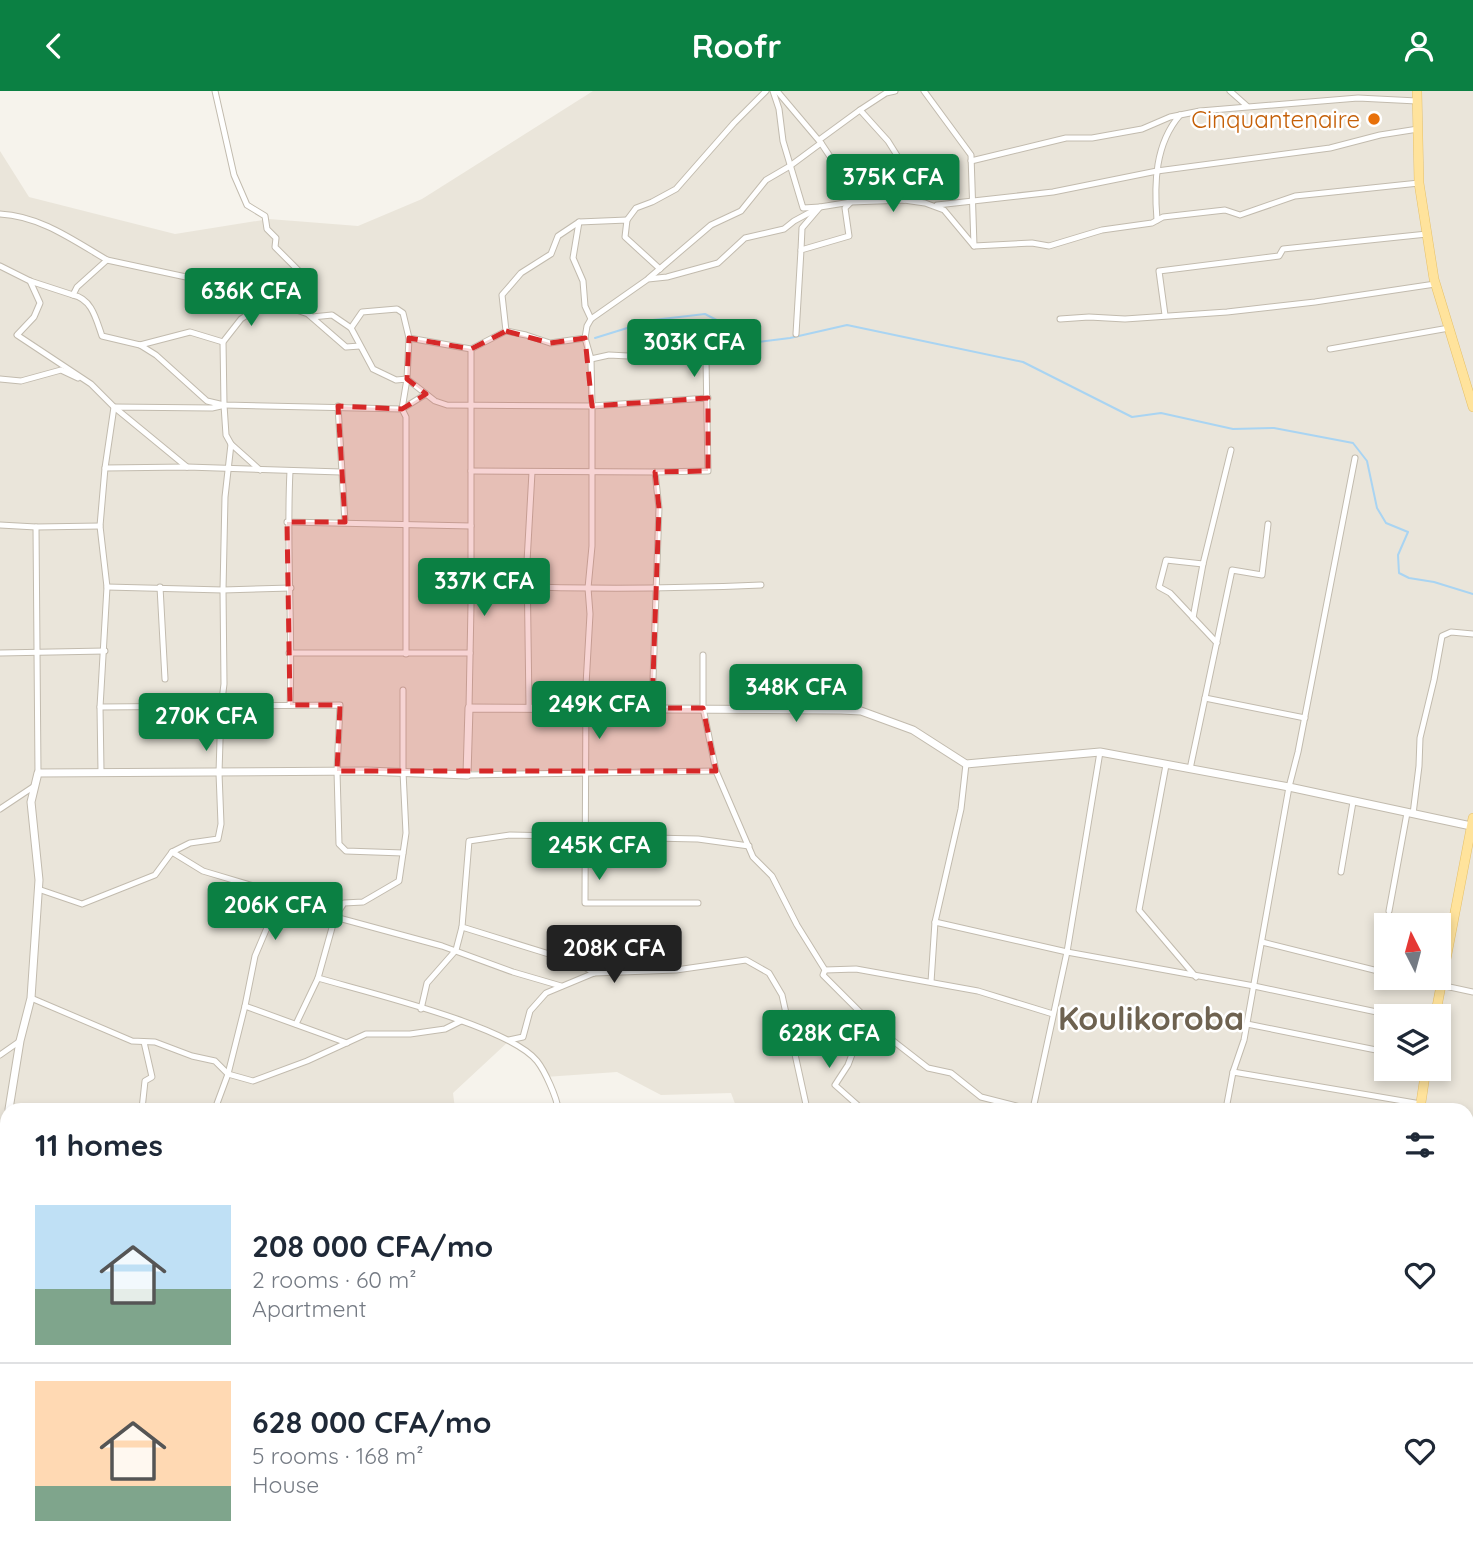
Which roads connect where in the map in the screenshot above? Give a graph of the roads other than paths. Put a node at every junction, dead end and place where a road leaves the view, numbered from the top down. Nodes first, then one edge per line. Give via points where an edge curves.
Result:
1 (215, 91) edge
2 (766, 91) edge
3 (775, 91) edge
4 (895, 91) edge
5 (924, 91) edge
6 (1230, 91) edge
7 (1417, 96) edge
8 (1247, 106) junction
9 (860, 110) junction
10 (1180, 115) junction
11 (1418, 129) junction
12 (820, 142) junction
13 (971, 161) junction
14 (790, 166) junction
15 (1157, 171) junction
16 (1419, 183) junction
17 (904, 200) junction
18 (974, 201) junction
19 (851, 202) junction
20 (933, 206) junction
21 (820, 207) junction
22 (0, 214) edge
23 (626, 220) junction
24 (1157, 221) junction
25 (579, 222) junction
26 (1427, 235) junction
27 (974, 246) junction
28 (801, 250) junction
29 (107, 260) junction
30 (0, 266) edge
31 (660, 269) junction
32 (648, 279) junction
33 (30, 281) junction
34 (1435, 284) junction
35 (73, 295) junction
36 (267, 302) junction
37 (285, 306) junction
38 (1165, 315) junction
39 (312, 317) junction
40 (591, 319) junction
41 (1060, 319) dead end
42 (1449, 327) junction
43 (351, 328) junction
44 (506, 331) junction
45 (796, 334) dead end
46 (409, 338) junction
47 (585, 338) junction
48 (223, 342) junction
49 (140, 345) junction
50 (360, 345) junction
51 (471, 349) junction
52 (1329, 349) dead end
53 (591, 359) junction
54 (0, 379) edge
55 (407, 379) junction
56 (91, 384) junction
57 (426, 394) junction
58 (708, 398) junction
59 (224, 405) junction
60 (338, 406) junction
61 (471, 406) junction
62 (592, 406) junction
63 (114, 407) junction
64 (1473, 407) edge
65 (402, 409) junction
66 (231, 444) junction
67 (1231, 450) dead end
68 (1355, 458) dead end
69 (187, 467) junction
70 (105, 468) junction
71 (226, 469) junction
72 (260, 470) junction
73 (290, 471) junction
74 (471, 471) junction
75 (341, 472) junction
76 (532, 472) junction
77 (590, 472) junction
78 (654, 472) junction
79 (345, 521) junction
80 (287, 522) junction
81 (1268, 524) dead end
82 (0, 525) edge
83 (100, 526) junction
84 (405, 526) junction
85 (471, 526) junction
86 (36, 527) junction
87 (1203, 564) junction
88 (470, 584) junction
89 (761, 585) dead end
90 (107, 587) junction
91 (160, 587) junction
92 (528, 587) junction
93 (291, 588) junction
94 (588, 588) junction
95 (655, 589) junction
96 (223, 590) junction
97 (1193, 618) junction
98 (1473, 634) edge
99 (1217, 643) junction
100 (104, 651) junction
101 (0, 653) edge
102 (37, 653) junction
103 (289, 653) junction
104 (470, 653) junction
105 (406, 654) junction
106 (703, 655) dead end
107 (165, 679) dead end
108 (404, 689) dead end
109 (1205, 698) junction
110 (290, 705) junction
111 (529, 706) junction
112 (100, 707) junction
113 (587, 707) junction
114 (220, 708) junction
115 (469, 708) junction
116 (652, 708) junction
117 (703, 708) junction
118 (1305, 718) junction
119 (1100, 752) junction
120 (966, 764) junction
121 (1167, 765) junction
122 (1190, 769) junction
123 (101, 771) junction
124 (337, 771) junction
125 (716, 771) junction
126 (403, 772) junction
127 (38, 773) junction
128 (219, 773) junction
129 (586, 774) junction
130 (467, 775) junction
131 (33, 787) junction
132 (1289, 787) junction
133 (1353, 802) junction
134 (0, 809) edge
135 (1410, 813) junction
136 (1472, 824) edge
137 (586, 837) junction
138 (749, 846) junction
139 (173, 852) junction
140 (403, 853) junction
141 (1469, 869) edge
142 (1341, 872) dead end
143 (38, 889) junction
144 (698, 903) dead end
145 (1389, 911) dead end
146 (272, 916) junction
147 (335, 918) junction
148 (934, 922) junction
149 (463, 927) junction
150 (1262, 942) junction
151 (1451, 944) edge
152 (456, 950) junction
153 (1067, 952) junction
154 (825, 970) junction
155 (1374, 970) edge
156 (594, 973) junction
157 (1196, 977) junction
158 (318, 978) junction
159 (931, 982) junction
160 (561, 986) junction
161 (1254, 986) junction
162 (1451, 987) edge
163 (1473, 992) edge
164 (31, 998) junction
165 (245, 1006) junction
166 (421, 1009) junction
167 (1374, 1011) edge
168 (1053, 1014) junction
169 (866, 1017) junction
170 (461, 1020) junction
171 (296, 1024) junction
172 (1247, 1024) junction
173 (20, 1041) junction
174 (509, 1041) junction
175 (144, 1042) junction
176 (348, 1043) junction
177 (1374, 1050) edge
178 (0, 1055) edge
179 (1233, 1072) junction
180 (228, 1074) junction
181 (1424, 1081) edge
182 (10, 1103) edge
183 (143, 1103) edge
184 (217, 1103) edge
185 (558, 1103) edge
186 (806, 1103) edge
187 (855, 1103) edge
188 (1004, 1103) edge
189 (1034, 1103) edge
190 (1227, 1103) edge
191 (1399, 1103) edge
192 (1421, 1103) edge

1 - 37 street via 234,175 247,205 265,216 267,229 276,238 275,247 298,270
2 - 23 street via 676,189 636,208
3 - 12 street
3 - 14 street
4 - 9 street
5 - 13 street
6 - 8 street
7 - 8 street
7 - 11 main road
8 - 10 street
9 - 12 street
9 - 17 street via 903,165
10 - 13 street via 1142,129 1066,138
10 - 15 street via 1168,128
11 - 15 street via 1330,148
11 - 16 main road
12 - 14 street
12 - 19 street via 841,173
13 - 18 street
14 - 21 street via 803,208
14 - 31 street via 766,180 741,211 711,225
15 - 18 street via 1053,192
15 - 24 street
16 - 24 street via 1296,196 1240,215 1225,210
16 - 26 main road
17 - 19 street
17 - 20 street
18 - 20 street
18 - 27 street
19 - 21 street
19 - 28 street via 845,208 849,236
20 - 27 street via 953,218
21 - 28 street via 802,228
21 - 32 street via 784,229 745,238 718,263
22 - 29 street via 23,216 54,229
23 - 25 street
23 - 31 street via 625,237
24 - 27 street via 1102,230 1049,246
25 - 40 street via 573,258
25 - 44 street via 558,236 551,254 521,273 502,295
26 - 34 main road
26 - 38 street via 1283,249 1279,256 1159,271
28 - 45 street
29 - 35 street
29 - 36 street via 186,277
30 - 33 street
31 - 32 street
32 - 40 street
33 - 35 street
33 - 56 street via 40,303 17,335
34 - 38 street via 1303,304
34 - 42 main road
35 - 49 street via 92,309 102,336
36 - 37 street
36 - 48 street via 240,319
37 - 39 street
38 - 41 street
39 - 43 street via 332,315
39 - 50 street via 346,347
40 - 47 street
42 - 52 street
42 - 64 main road
43 - 46 street via 362,312 397,309 404,313
43 - 50 street
44 - 47 street via 550,343
44 - 51 street
46 - 51 street
46 - 55 street
47 - 53 street
48 - 49 street via 190,332
48 - 59 street
49 - 59 street via 207,401
50 - 55 street via 373,369 396,380
51 - 61 street
53 - 58 street via 609,355 706,360
53 - 62 street
54 - 56 street via 21,381 61,370
55 - 57 street
55 - 65 street
56 - 63 street
57 - 61 street via 447,405
57 - 65 street
58 - 62 street
58 - 78 street via 708,471
59 - 60 street
59 - 63 street
59 - 66 street
60 - 65 street
60 - 75 street
61 - 62 street
61 - 74 street
62 - 77 street
63 - 69 street
63 - 70 street
65 - 84 street via 408,434
66 - 71 street
66 - 72 street
67 - 87 street
68 - 118 street
69 - 70 street
69 - 71 street
70 - 83 street
71 - 72 street
71 - 96 street
72 - 73 street
73 - 75 street
73 - 80 street
74 - 76 street
74 - 85 street
75 - 79 street
76 - 77 street
76 - 92 street
77 - 78 street
77 - 94 street
78 - 95 street via 659,508
79 - 80 street
79 - 84 street
80 - 93 street
81 - 99 street via 1262,575 1232,570
82 - 86 street
83 - 86 street
83 - 90 street
84 - 85 street
84 - 105 street
85 - 88 street
86 - 102 street
87 - 97 street
87 - 97 street via 1166,560 1159,587
88 - 92 street
88 - 104 street
89 - 95 street
90 - 91 street
90 - 100 street
91 - 96 street
91 - 107 street
92 - 94 street
92 - 111 street
93 - 96 street
93 - 103 street
94 - 95 street
94 - 113 street
95 - 116 street
96 - 114 street
97 - 99 street
98 - 135 street via 1442,635
99 - 109 street
100 - 102 street
100 - 112 street
101 - 102 street
102 - 127 street
103 - 105 street
103 - 110 street
104 - 105 street
104 - 115 street
106 - 117 street
108 - 126 street
109 - 118 street
109 - 122 street
110 - 114 street
110 - 124 street via 340,705
111 - 113 street
111 - 115 street
112 - 114 street
112 - 123 street
113 - 116 street
113 - 129 street
114 - 128 street
115 - 130 street
116 - 117 street
117 - 120 street via 861,711 913,730
117 - 125 street
118 - 132 street
119 - 120 street
119 - 121 street
119 - 153 street
120 - 148 street via 961,809
121 - 122 street
121 - 157 street via 1139,910
122 - 132 street
123 - 127 street
123 - 128 street
124 - 126 street
124 - 128 street
124 - 140 street via 340,844 346,851
125 - 129 street
125 - 138 street
126 - 130 street
126 - 140 street
127 - 131 street
128 - 139 street via 218,839 190,842
129 - 130 street
129 - 137 street
131 - 134 street
131 - 143 street
132 - 133 street
132 - 150 street
133 - 135 street
133 - 142 street
135 - 136 street
135 - 145 street
136 - 141 main road
137 - 138 street via 698,839
137 - 144 street via 585,903
137 - 149 street via 510,835 470,841
138 - 154 street via 753,857 772,876
139 - 143 street via 155,876 82,904
139 - 146 street via 203,871 267,890 275,901
140 - 147 street via 399,881 363,902 344,903
141 - 151 main road
143 - 164 street
146 - 147 street via 293,909
146 - 165 street via 256,956
147 - 152 street
147 - 158 street
148 - 153 street
148 - 159 street
149 - 152 street
149 - 156 street via 578,963
150 - 155 street
150 - 161 street
152 - 160 street
152 - 166 street via 427,983
153 - 157 street
153 - 168 street
154 - 159 street via 856,969
154 - 169 street via 823,975
156 - 160 street
156 - 186 street via 676,970 746,960 769,973 782,995
157 - 161 street
158 - 166 street
158 - 171 street
159 - 168 street
160 - 174 street via 530,1011 523,1037
161 - 167 street
161 - 172 street
162 - 163 street
164 - 173 street
164 - 175 street
165 - 171 street
165 - 180 street
166 - 170 street
168 - 189 street
169 - 187 street via 848,1065 835,1085
169 - 188 street via 928,1068 951,1073 981,1097
170 - 174 street
170 - 176 street via 445,1029 366,1034
171 - 176 street
172 - 177 street
172 - 179 street
173 - 178 street
173 - 182 street
174 - 185 street via 537,1061
175 - 180 street via 215,1061
175 - 183 street via 152,1077 145,1081
176 - 180 street via 253,1081
179 - 190 street
179 - 191 street
180 - 184 street
181 - 192 main road

